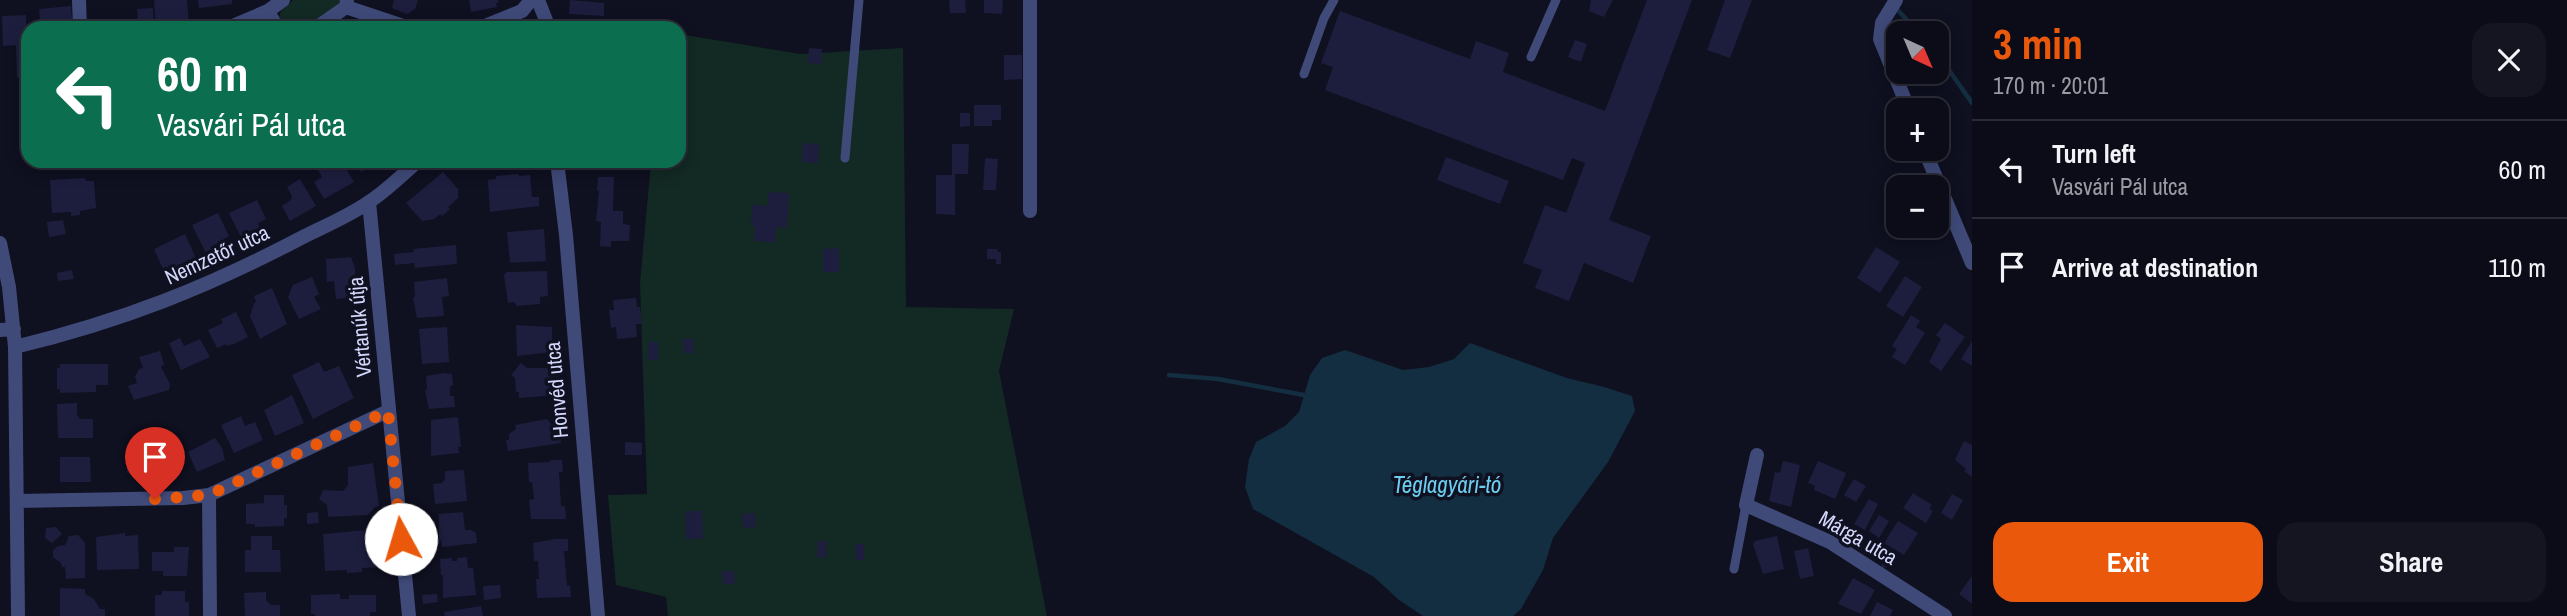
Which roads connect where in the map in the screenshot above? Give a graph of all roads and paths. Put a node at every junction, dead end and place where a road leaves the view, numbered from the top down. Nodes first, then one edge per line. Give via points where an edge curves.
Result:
1 (79, 0) edge
2 (283, 0) edge
3 (530, 0) edge
4 (538, 0) edge
5 (859, 0) edge
6 (1030, 0) edge
7 (1334, 0) edge
8 (1556, 0) edge
9 (1896, 0) edge
10 (346, 3) edge
11 (268, 11) junction
12 (80, 21) edge
13 (244, 21) edge
14 (273, 21) edge
15 (324, 21) edge
16 (391, 21) edge
17 (497, 21) edge
18 (547, 21) edge
19 (1531, 57) dead end
20 (1304, 74) dead end
21 (1904, 98) edge
22 (845, 158) dead end
23 (1929, 161) edge
24 (410, 168) edge
25 (558, 168) edge
26 (369, 202) junction
27 (1030, 211) dead end
28 (0, 243) edge
29 (1972, 263) edge
30 (7, 329) edge
31 (15, 347) junction
32 (388, 411) junction
33 (1757, 455) dead end
34 (209, 495) junction
35 (17, 500) junction
36 (1746, 505) junction
37 (0, 565) edge
38 (17, 566) junction
39 (1734, 569) dead end
40 (18, 616) edge
41 (210, 616) edge
42 (409, 616) edge
43 (598, 616) edge
44 (1945, 616) edge

1 - 12 street
2 - 11 street
3 - 17 street via 522,11
4 - 18 street
5 - 22 lane
6 - 27 street
7 - 20 lane
8 - 19 lane
9 - 21 street via 1882,23 1880,39
10 - 15 street
10 - 16 street
11 - 13 street
11 - 14 street
23 - 29 street
24 - 26 street, Nemzetőr utca
25 - 43 street, Honvéd utca
26 - 31 street, Nemzetőr utca via 180,296
26 - 32 street, Vértanúk útja
28 - 30 street via 8,277
30 - 31 street
31 - 35 street
32 - 34 street
32 - 42 street, Vértanúk útja
33 - 36 street
34 - 35 street
34 - 41 street
35 - 38 street
36 - 39 lane
36 - 44 street, Márga utca via 1830,542
37 - 38 street
38 - 40 street

